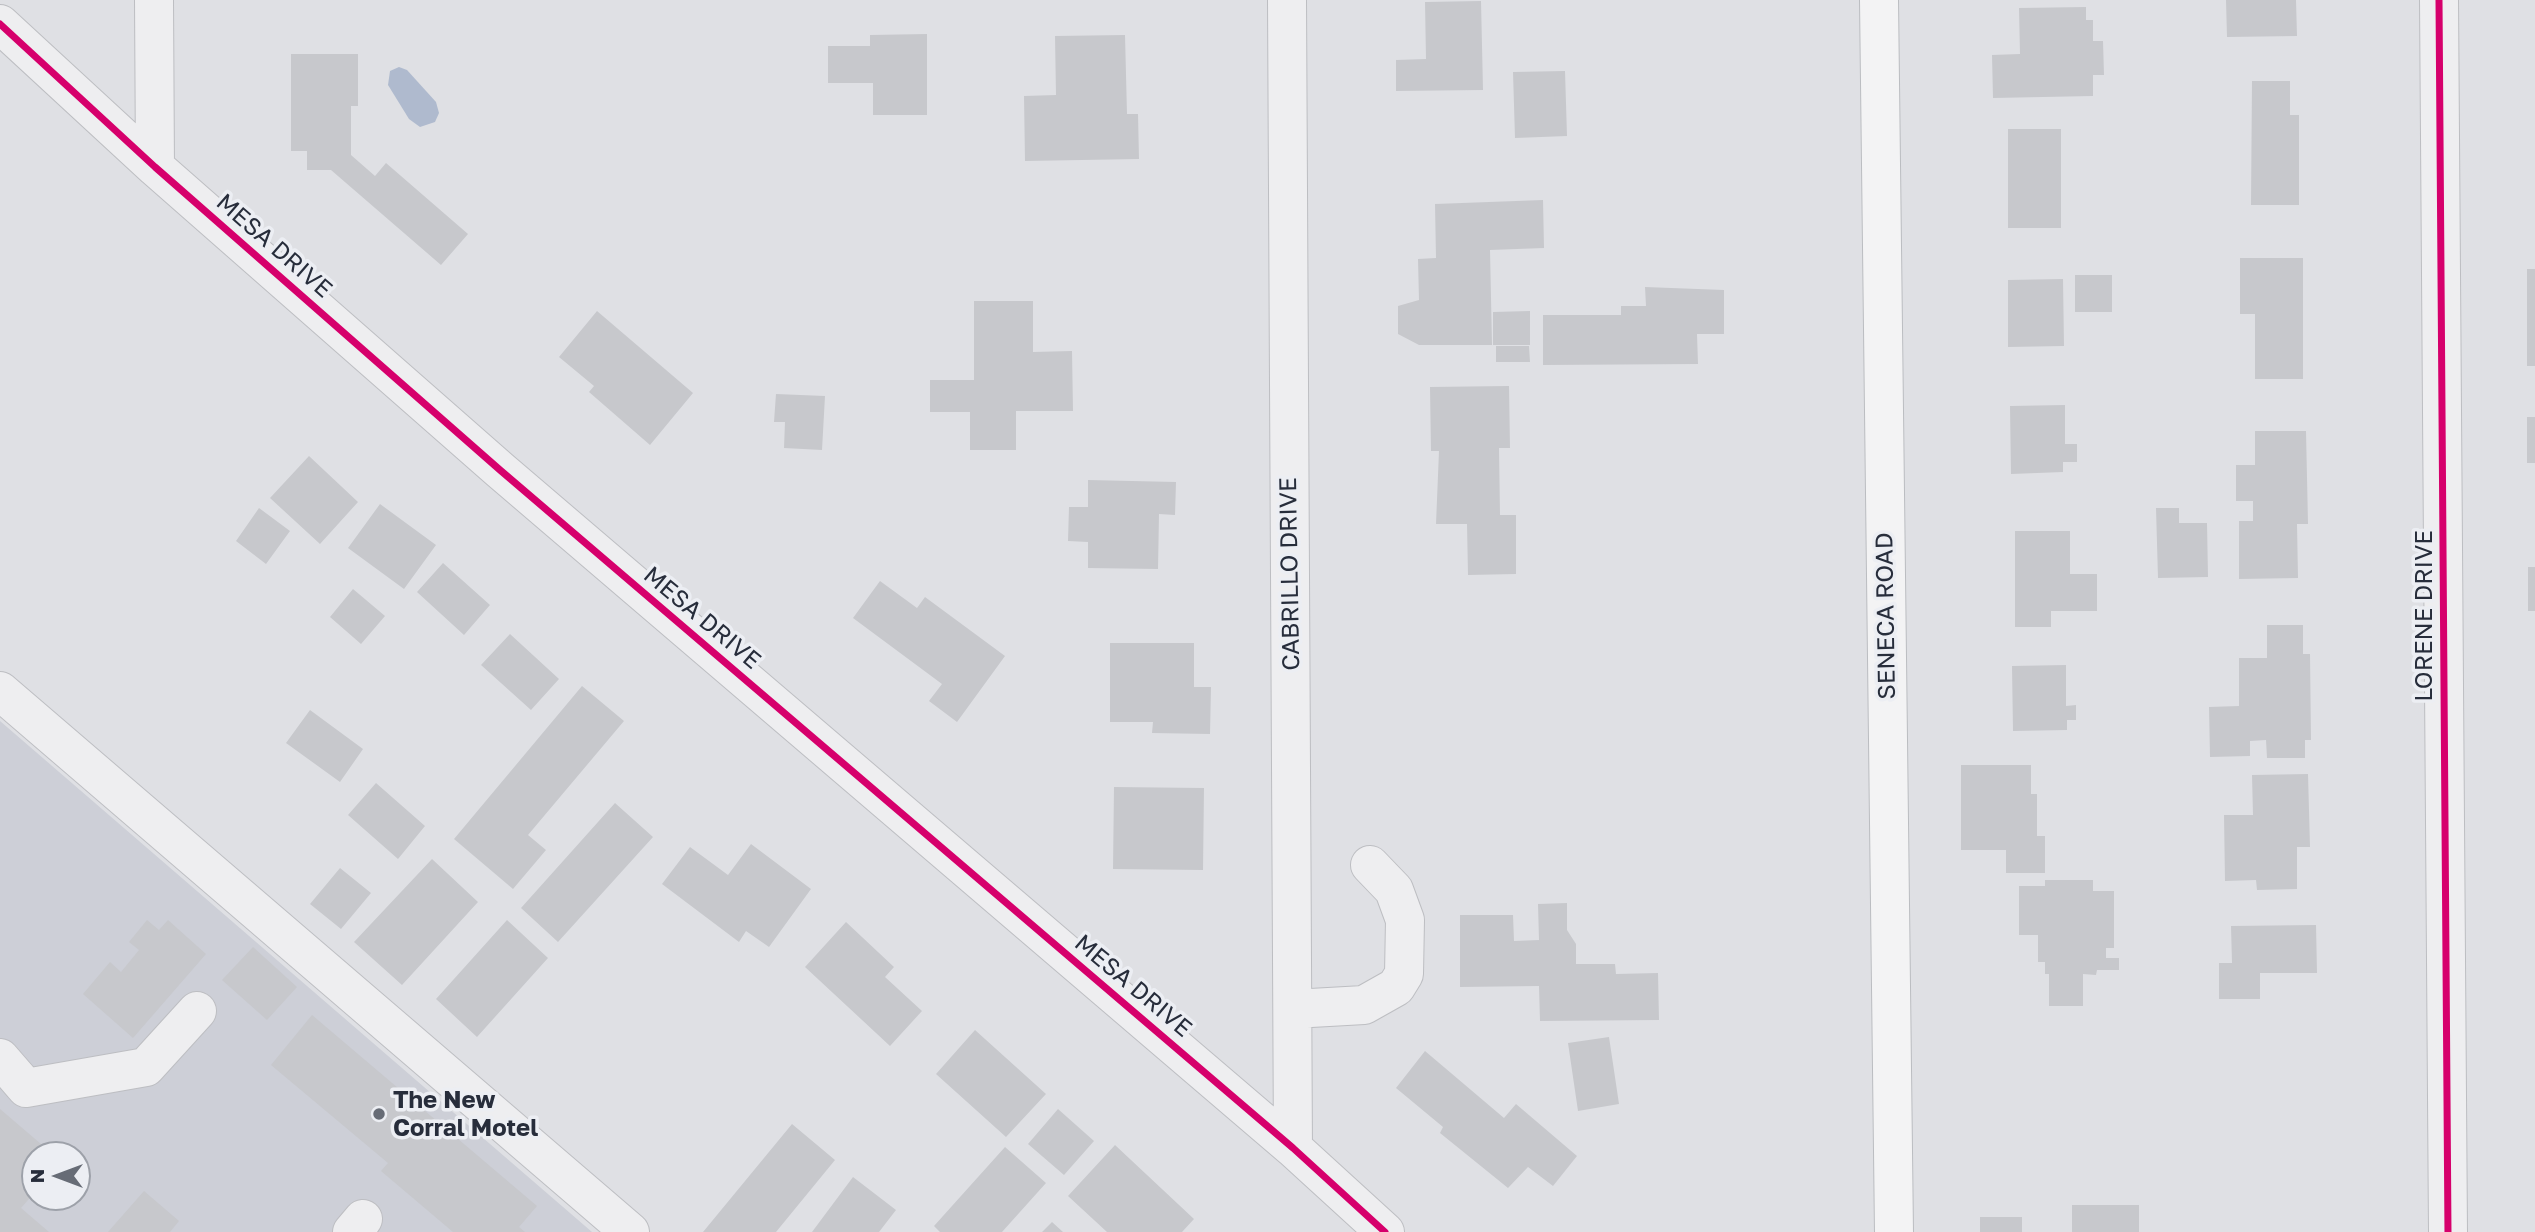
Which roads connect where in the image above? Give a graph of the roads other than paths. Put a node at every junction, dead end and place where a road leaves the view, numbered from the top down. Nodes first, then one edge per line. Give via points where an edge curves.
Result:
1 (154, 0) edge
2 (1286, 0) edge
3 (1879, 0) edge
4 (2439, 0) edge
5 (0, 24) edge
6 (155, 167) junction
7 (0, 691) edge
8 (1370, 865) dead end
9 (1293, 1009) junction
10 (197, 1011) dead end
11 (0, 1058) edge
12 (1293, 1147) junction
13 (630, 1232) edge
14 (1385, 1232) edge
15 (1894, 1232) edge
16 (2448, 1232) edge

1 - 6 street
2 - 9 street, CABRILLO DRIVE
3 - 15 main road, SENECA ROAD
4 - 16 street, LORENE DRIVE
5 - 6 street, MESA DRIVE
6 - 12 street, MESA DRIVE via 519,487
7 - 13 street
8 - 9 street via 1394,890 1405,920 1404,974 1396,988 1364,1005
9 - 12 street, CABRILLO DRIVE
10 - 11 street via 146,1067 26,1088
12 - 14 street, MESA DRIVE

